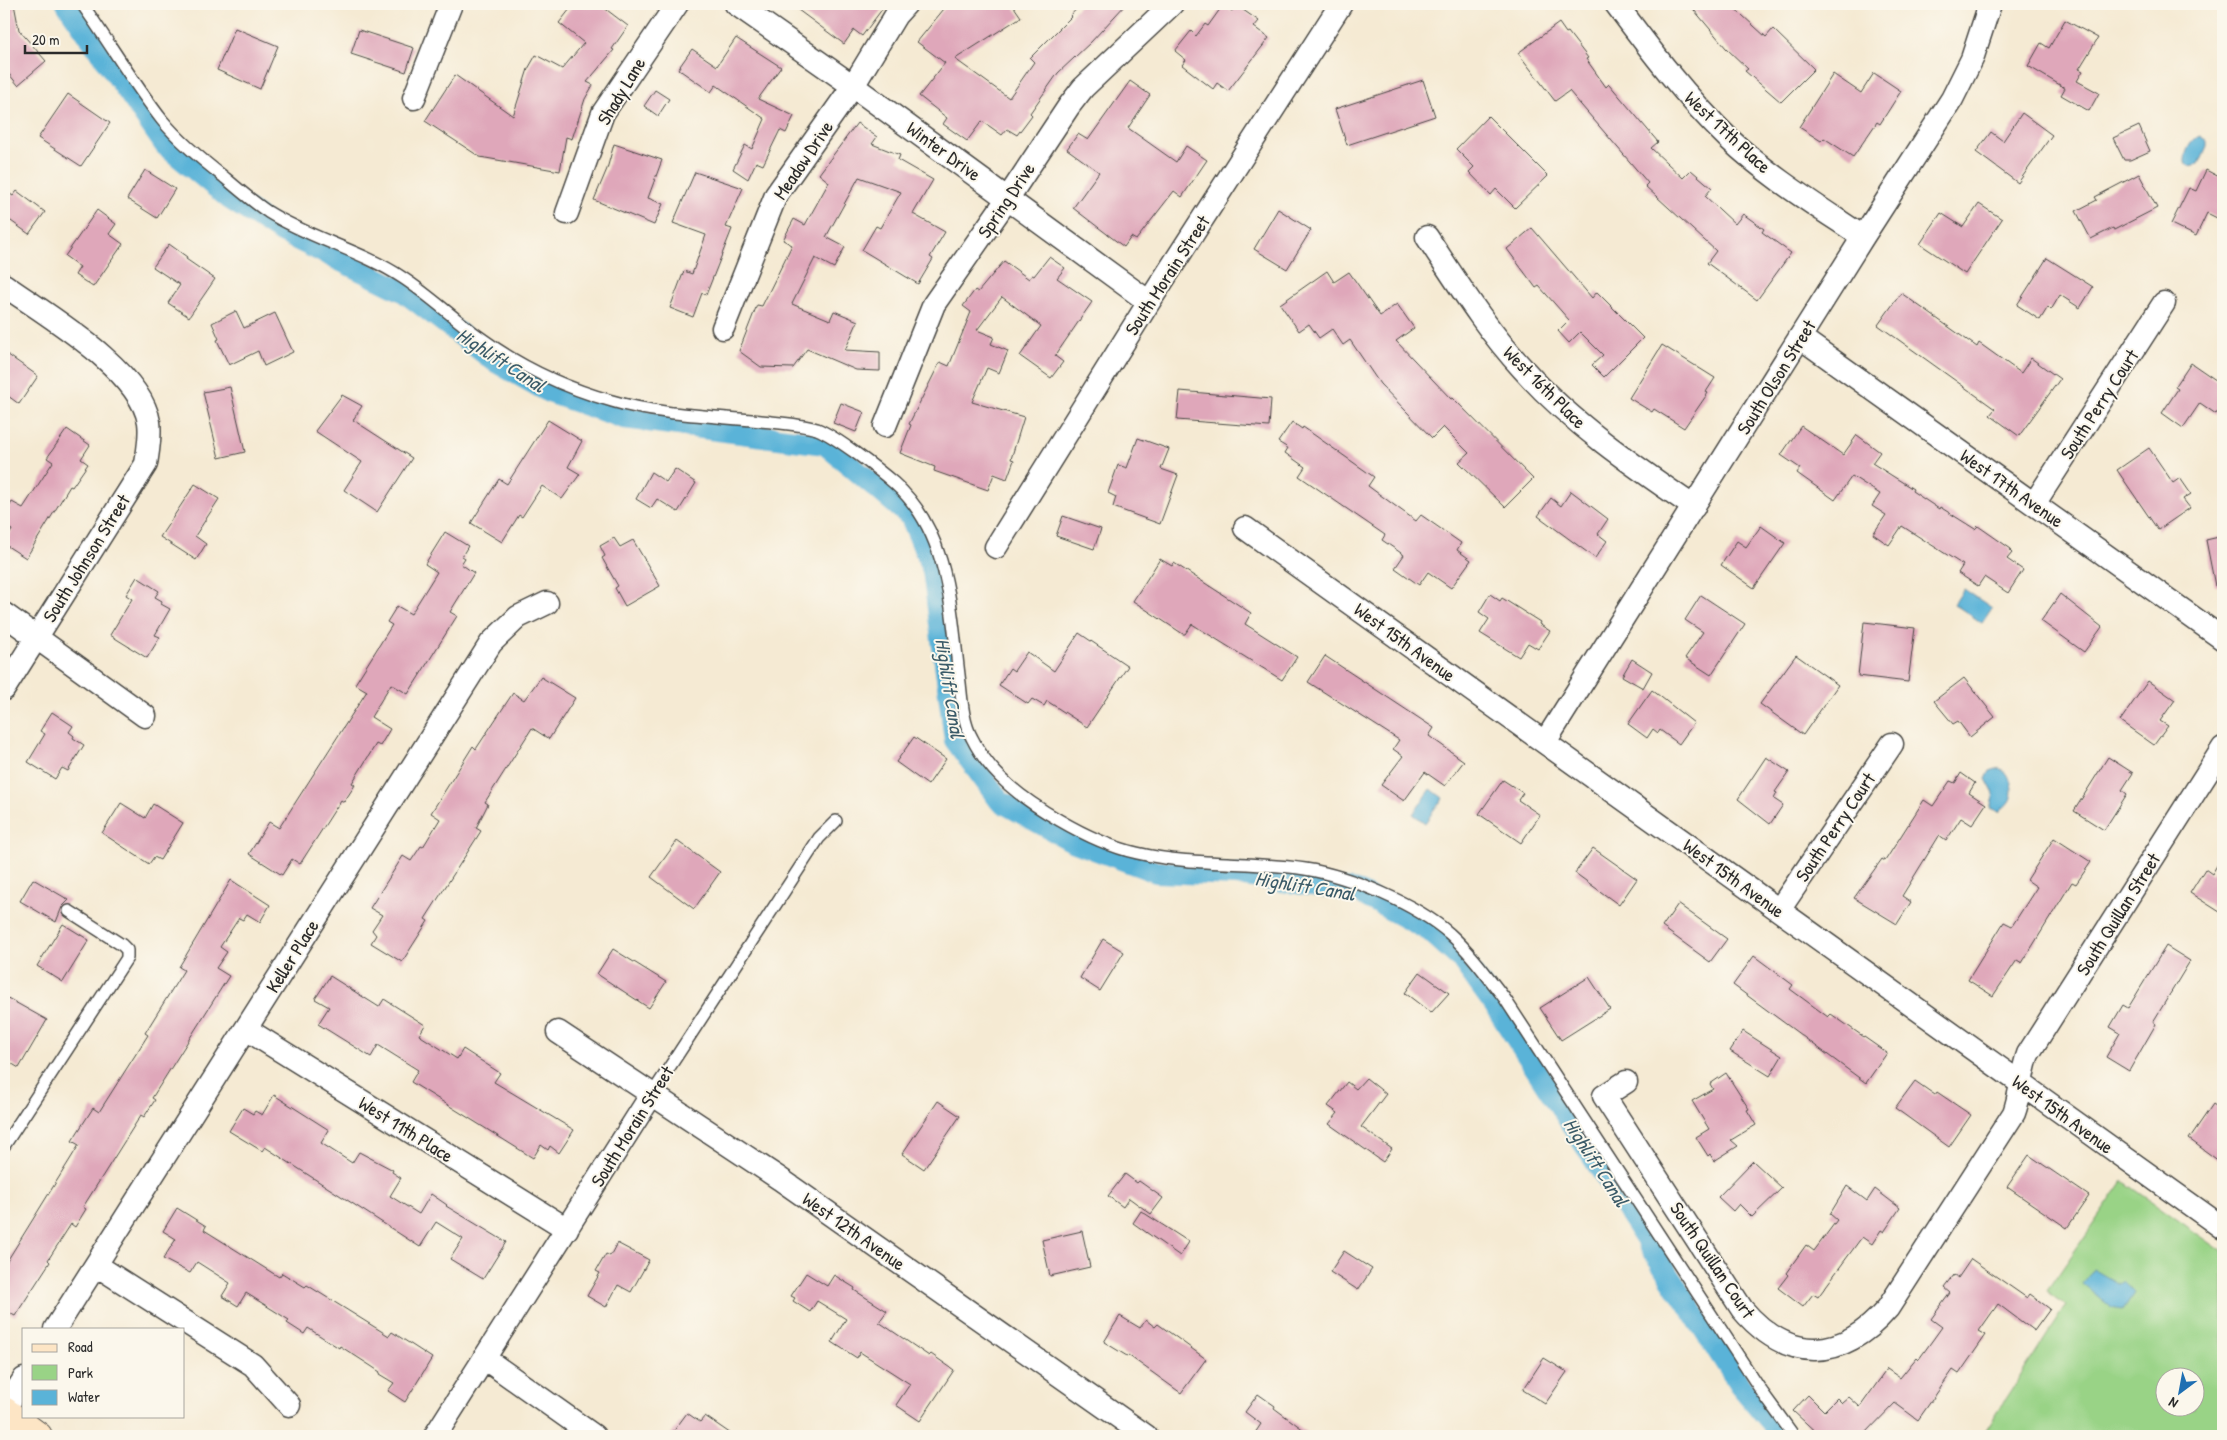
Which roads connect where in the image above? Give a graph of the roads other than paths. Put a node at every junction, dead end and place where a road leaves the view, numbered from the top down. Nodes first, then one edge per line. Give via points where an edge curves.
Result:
1 (82, 4) edge
2 (451, 4) edge
3 (677, 4) edge
4 (736, 4) edge
5 (906, 4) edge
6 (1172, 4) edge
7 (1341, 4) edge
8 (1616, 4) edge
9 (1990, 4) edge
10 (853, 86) junction
11 (414, 98) dead end
12 (1008, 198) junction
13 (567, 213) dead end
14 (1426, 237) dead end
15 (1863, 238) junction
16 (4, 285) edge
17 (1150, 302) junction
18 (2164, 303) dead end
19 (723, 328) dead end
20 (1801, 338) junction
21 (885, 426) dead end
22 (2034, 504) junction
23 (1694, 507) junction
24 (1245, 528) dead end
25 (996, 547) dead end
26 (547, 603) dead end
27 (4, 614) edge
28 (37, 637) junction
29 (2223, 639) edge
30 (4, 689) edge
31 (145, 716) dead end
32 (1545, 742) junction
33 (1892, 744) dead end
34 (2223, 748) edge
35 (836, 821) dead end
36 (1778, 910) junction
37 (69, 911) dead end
38 (246, 1029) junction
39 (558, 1032) dead end
40 (1626, 1082) dead end
41 (2022, 1084) junction
42 (652, 1094) junction
43 (4, 1146) edge
44 (2223, 1228) edge
45 (567, 1229) junction
46 (96, 1265) junction
47 (56, 1328) edge
48 (484, 1358) junction
49 (22, 1382) edge
50 (289, 1405) dead end
51 (4, 1411) edge
52 (38, 1436) edge
53 (435, 1436) edge
54 (594, 1436) edge
55 (1146, 1436) edge
56 (1794, 1436) edge

1 - 56 lane via 162,120 188,149 269,212 373,259 517,362 607,400 634,407 820,430 897,486 919,511 933,538 945,577 969,733 1002,779 1031,803 1087,835 1133,853 1308,870 1352,882 1376,890 1449,933 1505,999
2 - 11 street
3 - 13 street, Shady Lane via 603,114
4 - 10 street, Winter Drive
5 - 10 street, Meadow Drive
6 - 12 street, Spring Drive via 1083,88
7 - 17 street, South Morain Street
8 - 15 street, West 17th Place via 1689,98 1729,139 1772,174
9 - 15 street, South Olson Street via 1972,59 1952,100
10 - 12 street, Winter Drive
10 - 19 street, Meadow Drive via 776,195
12 - 17 street, Winter Drive
12 - 21 street, Spring Drive via 934,304
14 - 23 street, West 16th Place via 1523,369 1560,406 1608,446
15 - 20 street, South Olson Street
16 - 28 street, South Johnson Street via 111,362 135,389 149,421 146,464
17 - 25 street, South Morain Street
18 - 22 street, South Perry Court
20 - 22 street, West 17th Avenue
20 - 23 street, South Olson Street
22 - 29 street, West 17th Avenue
23 - 32 street, South Olson Street
24 - 32 street, West 15th Avenue
26 - 38 street, Keller Place via 518,617 491,643
27 - 28 street
28 - 30 street, South Johnson Street
28 - 31 street
32 - 36 street, West 15th Avenue
33 - 36 street, South Perry Court
34 - 41 street, South Quillan Street via 2028,1054
35 - 42 lane, South Morain Street via 819,838
36 - 41 street, West 15th Avenue
37 - 43 lane via 122,945 127,950 127,958
38 - 45 street, West 11th Place
38 - 46 street, Keller Place
39 - 42 street, West 12th Avenue
40 - 41 street, South Quillan Court via 1604,1096 1742,1309 1762,1329 1778,1339 1814,1349 1849,1342 1865,1332 1888,1308 2014,1113
41 - 44 street, West 15th Avenue
42 - 45 street, South Morain Street
42 - 55 street, West 12th Avenue via 780,1179
45 - 48 street, South Morain Street
46 - 47 street, Keller Place
46 - 50 street via 254,1365
48 - 53 street, South Morain Street
48 - 54 street
49 - 51 street
51 - 52 main road

